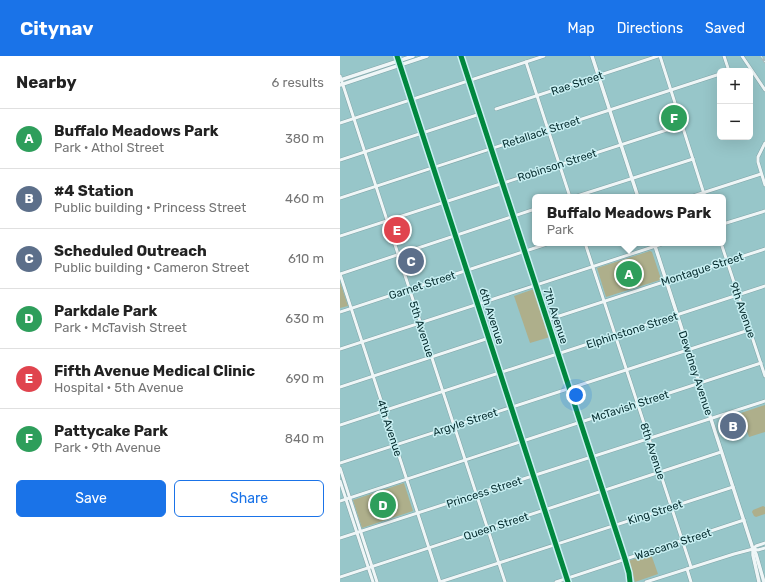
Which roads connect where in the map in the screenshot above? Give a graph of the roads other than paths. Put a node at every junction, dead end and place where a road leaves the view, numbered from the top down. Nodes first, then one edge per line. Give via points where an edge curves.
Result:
1 (397, 56) edge
2 (413, 56) edge
3 (427, 56) edge
4 (461, 56) edge
5 (544, 56) edge
6 (592, 56) edge
7 (659, 56) edge
8 (724, 56) edge
9 (742, 56) edge
10 (526, 62) junction
11 (399, 63) junction
12 (728, 68) edge
13 (717, 75) edge
14 (598, 76) junction
15 (341, 81) edge
16 (469, 81) junction
17 (671, 90) junction
18 (765, 90) edge
19 (537, 95) junction
20 (411, 100) junction
21 (496, 109) dead end
22 (610, 110) junction
23 (480, 114) junction
24 (354, 118) junction
25 (340, 123) edge
26 (682, 125) junction
27 (548, 130) junction
28 (422, 133) junction
29 (765, 143) edge
30 (621, 145) junction
31 (491, 149) junction
32 (365, 152) junction
33 (693, 159) junction
34 (340, 160) edge
35 (559, 164) junction
36 (433, 168) junction
37 (762, 174) junction
38 (632, 178) junction
39 (502, 183) junction
40 (765, 184) edge
41 (376, 186) junction
42 (704, 192) junction
43 (569, 194) edge
44 (583, 194) edge
45 (637, 194) edge
46 (698, 194) edge
47 (340, 198) edge
48 (444, 202) junction
49 (532, 210) edge
50 (765, 211) edge
51 (513, 216) junction
52 (387, 220) junction
53 (726, 223) edge
54 (340, 236) edge
55 (455, 236) junction
56 (541, 246) edge
57 (586, 246) edge
58 (651, 246) edge
59 (654, 246) edge
60 (722, 246) edge
61 (765, 249) edge
62 (524, 252) junction
63 (398, 255) junction
64 (726, 261) junction
65 (593, 267) junction
66 (467, 271) junction
67 (340, 274) edge
68 (666, 281) junction
69 (535, 285) junction
70 (765, 286) edge
71 (410, 289) junction
72 (738, 295) junction
73 (605, 301) junction
74 (478, 304) junction
75 (351, 308) junction
76 (340, 312) edge
77 (677, 315) junction
78 (547, 320) junction
79 (420, 323) junction
80 (750, 330) junction
81 (616, 335) junction
82 (489, 338) junction
83 (362, 342) junction
84 (340, 349) edge
85 (688, 349) junction
86 (558, 354) junction
87 (432, 357) junction
88 (761, 364) junction
89 (627, 369) junction
90 (500, 373) junction
91 (373, 376) junction
92 (765, 376) edge
93 (699, 384) junction
94 (340, 387) edge
95 (569, 388) junction
96 (443, 391) junction
97 (765, 401) edge
98 (637, 403) junction
99 (511, 407) junction
100 (384, 411) junction
101 (710, 418) junction
102 (580, 422) junction
103 (340, 425) edge
104 (454, 426) junction
105 (648, 438) junction
106 (522, 441) junction
107 (396, 444) junction
108 (721, 452) junction
109 (592, 457) junction
110 (465, 460) junction
111 (340, 463) edge
112 (340, 468) edge
113 (660, 472) junction
114 (534, 476) junction
115 (407, 479) junction
116 (340, 481) edge
117 (732, 486) junction
118 (603, 491) junction
119 (476, 494) junction
120 (348, 498) junction
121 (340, 501) edge
122 (671, 506) junction
123 (545, 510) junction
124 (418, 514) junction
125 (744, 520) junction
126 (614, 525) junction
127 (488, 529) junction
128 (359, 532) junction
129 (340, 538) edge
130 (682, 540) junction
131 (765, 543) edge
132 (556, 544) junction
133 (429, 547) junction
134 (765, 548) edge
135 (753, 549) junction
136 (625, 559) junction
137 (498, 562) junction
138 (370, 567) junction
139 (691, 567) junction
140 (687, 569) junction
141 (629, 575) junction
142 (340, 577) edge
143 (568, 580) edge
144 (373, 582) edge
145 (377, 582) edge
146 (440, 582) edge
147 (505, 582) edge
148 (556, 582) edge
149 (630, 582) edge
150 (633, 582) edge
151 (646, 582) edge
152 (691, 582) edge
153 (760, 582) edge
154 (764, 582) edge

1 - 11 street, 6th Avenue
2 - 11 main road
3 - 11 main road
4 - 16 street, 7th Avenue
5 - 10 street
6 - 14 main road
7 - 14 street, Rae Street
7 - 17 street
8 - 12 street
9 - 18 street
10 - 16 street
10 - 19 street
11 - 15 main road
11 - 20 street, 6th Avenue
13 - 17 street, Retallack Street
14 - 19 street, Rae Street
14 - 22 main road
15 - 24 street, 5th Avenue
16 - 20 street
16 - 23 street, 7th Avenue
17 - 22 street, Retallack Street
17 - 26 street
19 - 21 street, Rae Street
19 - 27 street
20 - 24 street
20 - 28 street, 6th Avenue
22 - 27 street, Retallack Street
22 - 30 main road
23 - 28 street
23 - 31 street, 7th Avenue
24 - 25 street
24 - 32 street, 5th Avenue
26 - 30 street, Robinson Street
26 - 33 street
27 - 31 street, Retallack Street
27 - 35 street
28 - 32 street
28 - 36 street, 6th Avenue
29 - 37 street via 758,157
30 - 35 street, Robinson Street
30 - 38 main road
31 - 36 street, Retallack Street
31 - 39 street, 7th Avenue
32 - 34 street
32 - 41 street, 5th Avenue
33 - 38 street
33 - 42 street
35 - 39 street, Robinson Street
35 - 43 street
36 - 41 street, Retallack Street
36 - 48 street, 6th Avenue
37 - 40 street
37 - 42 street
38 - 44 street
38 - 45 main road
39 - 48 street, Robinson Street
39 - 51 street, 7th Avenue
41 - 47 street, Retallack Street
41 - 52 street, 5th Avenue
42 - 46 street
48 - 52 street, Robinson Street
48 - 55 street, 6th Avenue
49 - 51 street
50 - 53 street
51 - 55 street
51 - 62 street, 7th Avenue
52 - 54 street, Robinson Street
52 - 63 street, 5th Avenue
55 - 63 street
55 - 66 street, 6th Avenue
56 - 62 street, Garnet Street
57 - 65 street, 8th Avenue
58 - 65 street
59 - 68 main road, Dewdney Avenue
60 - 64 street, 9th Avenue
61 - 64 street, Montague Street
62 - 66 street, Garnet Street
62 - 69 street, 7th Avenue
63 - 67 street
63 - 71 street, 5th Avenue
64 - 68 street, Montague Street
64 - 72 street, 9th Avenue
65 - 69 street
65 - 73 street, 8th Avenue
66 - 71 street, Garnet Street
66 - 74 street, 6th Avenue
67 - 75 street, 4th Avenue
68 - 73 street, Montague Street
68 - 77 main road, Dewdney Avenue
69 - 74 street
69 - 78 street, 7th Avenue
70 - 72 street, Elphinstone Street
71 - 75 street, Garnet Street
71 - 79 street, 5th Avenue
72 - 77 street, Elphinstone Street
72 - 80 street, 9th Avenue
73 - 78 street, Montague Street
73 - 81 street, 8th Avenue
74 - 79 street
74 - 82 street, 6th Avenue
75 - 76 street, Garnet Street
75 - 83 street, 4th Avenue
77 - 81 street, Elphinstone Street
77 - 85 main road, Dewdney Avenue
78 - 86 street, 7th Avenue
79 - 83 street
79 - 87 street, 5th Avenue
80 - 85 street, Argyle Street
80 - 88 street, 9th Avenue
81 - 86 street, Elphinstone Street
81 - 89 street, 8th Avenue
82 - 87 street
82 - 90 street, 6th Avenue
83 - 84 street
83 - 91 street, 4th Avenue
85 - 89 street, Argyle Street
85 - 93 main road, Dewdney Avenue
86 - 90 street, Elphinstone Street
86 - 95 street, 7th Avenue
87 - 91 street
87 - 96 street, 5th Avenue
88 - 92 street, 9th Avenue
88 - 93 street, McTavish Street
89 - 95 street, Argyle Street
89 - 98 street, 8th Avenue
90 - 96 street, Elphinstone Street
90 - 99 street, 6th Avenue
91 - 94 street
91 - 100 street, 4th Avenue
93 - 98 street, McTavish Street
93 - 101 main road, Dewdney Avenue
95 - 99 street, Argyle Street
95 - 102 street, 7th Avenue
96 - 100 street, Elphinstone Street
96 - 104 street, 5th Avenue
97 - 101 street, Princess Street
98 - 102 street, McTavish Street
98 - 105 street, 8th Avenue
99 - 104 street, Argyle Street
99 - 106 street, 6th Avenue
100 - 103 street, Elphinstone Street
100 - 107 street, 4th Avenue
101 - 105 street, Princess Street
101 - 108 main road, Dewdney Avenue
102 - 106 street, McTavish Street
102 - 109 street, 7th Avenue
104 - 107 street, Argyle Street
104 - 110 street, 5th Avenue
105 - 109 street, Princess Street
105 - 113 street, 8th Avenue
106 - 110 street, McTavish Street
106 - 114 street, 6th Avenue
107 - 111 street, Argyle Street
107 - 115 street, 4th Avenue
108 - 113 street, Queen Street
108 - 117 main road, Dewdney Avenue
109 - 114 street, Princess Street
109 - 118 street, 7th Avenue
110 - 115 street, McTavish Street
110 - 119 street, 5th Avenue
112 - 120 street
113 - 118 street, Queen Street
113 - 122 street, 8th Avenue
114 - 119 street, Princess Street
114 - 123 street, 6th Avenue
115 - 120 street, McTavish Street
115 - 124 street, 4th Avenue
116 - 120 street
117 - 122 street, King Street
117 - 125 main road, Dewdney Avenue
118 - 123 street, Queen Street
118 - 126 street, 7th Avenue
119 - 124 street, Princess Street
119 - 127 street, 5th Avenue
120 - 121 street, McTavish Street
120 - 128 street
122 - 126 street, King Street
122 - 130 street, 8th Avenue
123 - 127 street, Queen Street
123 - 132 street, 6th Avenue
124 - 128 street, Princess Street
124 - 133 street, 4th Avenue
125 - 130 street, Wascana Street
125 - 135 main road, Dewdney Avenue
126 - 132 street, King Street
126 - 136 street, 7th Avenue
127 - 133 street, Queen Street
127 - 137 street, 5th Avenue
128 - 129 street, Princess Street
128 - 138 street
130 - 136 street, Wascana Street
130 - 139 street, 8th Avenue
131 - 135 street
132 - 137 street, King Street
132 - 143 street, 6th Avenue
133 - 138 street, Queen Street
133 - 146 street, 4th Avenue
134 - 135 street
135 - 139 street
135 - 153 main road, Dewdney Avenue
135 - 154 main road, Dewdney Avenue
136 - 141 street, 7th Avenue
136 - 143 street, Wascana Street
137 - 146 street, King Street
137 - 147 street, 5th Avenue
138 - 142 street, Queen Street
138 - 144 street
138 - 145 street
139 - 140 street
140 - 151 street
140 - 152 street
141 - 149 street, 7th Avenue
141 - 150 street
143 - 148 street, Wascana Street

